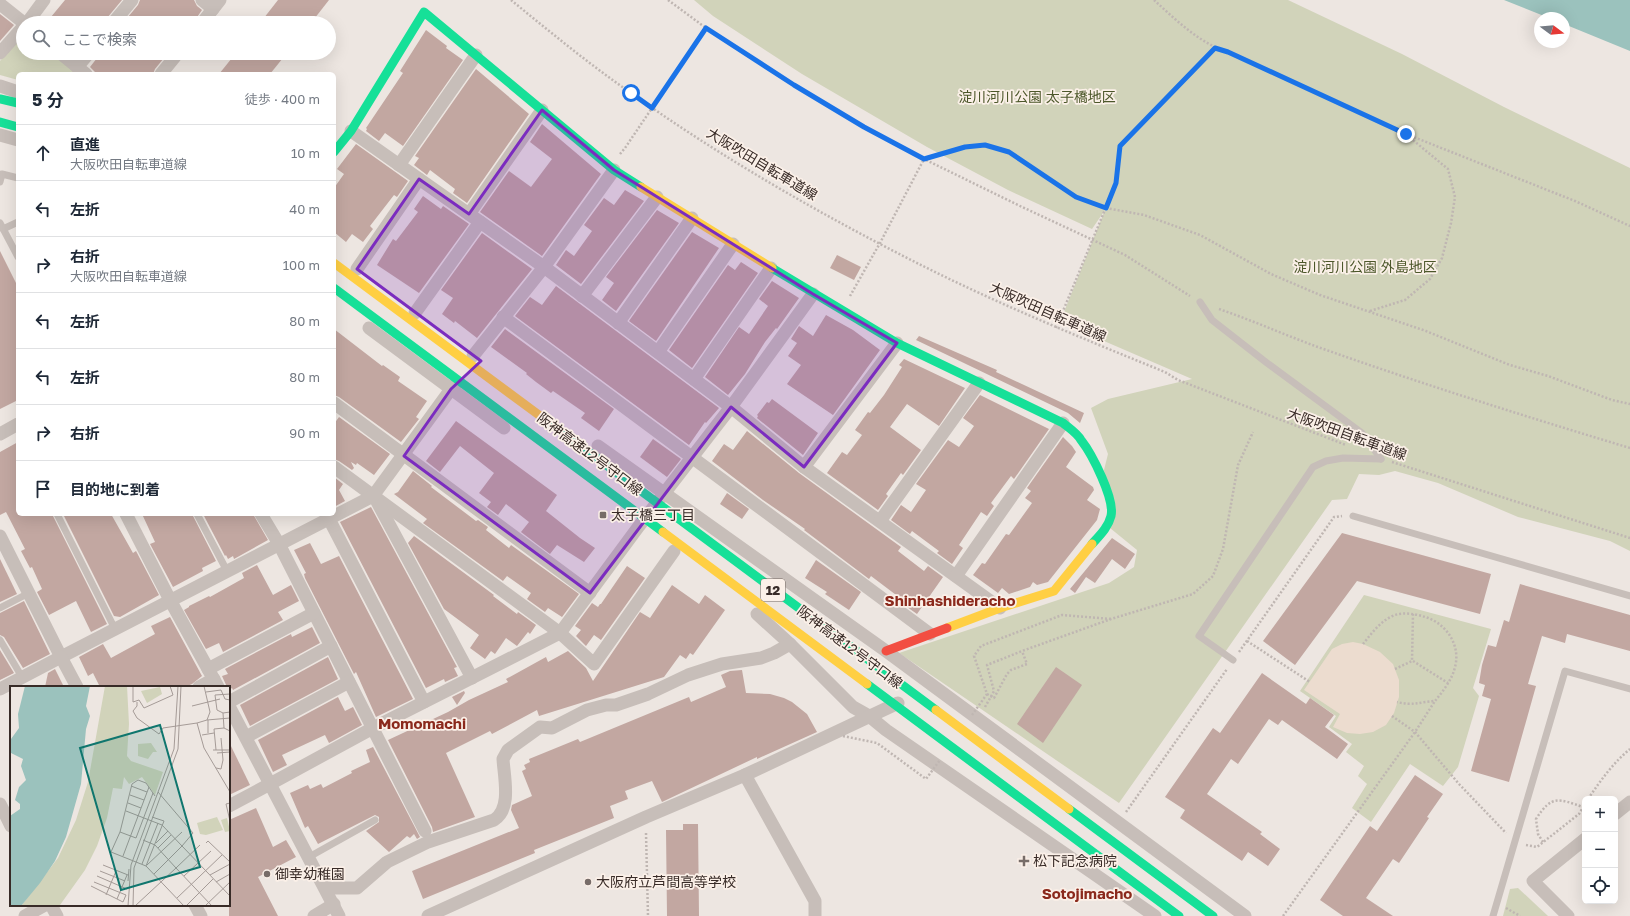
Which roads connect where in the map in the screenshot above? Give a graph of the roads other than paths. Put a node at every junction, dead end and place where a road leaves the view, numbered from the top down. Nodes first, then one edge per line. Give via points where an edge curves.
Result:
1 (44, 0) edge
2 (132, 0) edge
3 (202, 0) edge
4 (0, 4) edge
5 (217, 4) edge
6 (32, 16) edge
7 (119, 16) edge
8 (208, 16) edge
9 (16, 17) edge
10 (16, 35) edge
11 (0, 53) edge
12 (476, 55) junction
13 (69, 60) edge
14 (86, 60) edge
15 (173, 60) edge
16 (82, 70) edge
17 (164, 72) edge
18 (0, 86) edge
19 (16, 91) edge
20 (0, 99) edge
21 (16, 103) edge
22 (542, 110) junction
23 (0, 122) edge
24 (16, 126) edge
25 (351, 131) junction
26 (0, 135) edge
27 (16, 139) edge
28 (336, 150) edge
29 (399, 165) junction
30 (614, 170) junction
31 (16, 178) edge
32 (419, 179) junction
33 (0, 182) edge
34 (657, 197) junction
35 (469, 214) junction
36 (692, 218) junction
37 (16, 222) edge
38 (480, 222) junction
39 (2, 226) edge
40 (733, 244) junction
41 (16, 253) edge
42 (336, 253) edge
43 (336, 264) edge
44 (544, 267) junction
45 (771, 268) junction
46 (357, 269) junction
47 (336, 289) edge
48 (813, 294) junction
49 (582, 296) junction
50 (1200, 302) road end
51 (336, 303) edge
52 (415, 313) junction
53 (503, 317) junction
54 (618, 323) junction
55 (897, 343) junction
56 (658, 352) junction
57 (477, 358) junction
58 (694, 379) junction
59 (979, 383) junction
60 (451, 389) junction
61 (336, 405) edge
62 (731, 407) junction
63 (1063, 422) junction
64 (16, 428) edge
65 (0, 434) edge
66 (404, 456) junction
67 (692, 458) junction
68 (804, 467) junction
69 (336, 468) edge
70 (665, 494) junction
71 (373, 496) junction
72 (336, 515) edge
73 (58, 516) edge
74 (127, 516) edge
75 (198, 516) edge
76 (262, 516) edge
77 (335, 516) edge
78 (1353, 516) dead end
79 (329, 519) junction
80 (880, 521) junction
81 (639, 526) junction
82 (0, 536) edge
83 (279, 544) junction
84 (674, 551) junction
85 (227, 571) junction
86 (956, 576) junction
87 (29, 593) junction
88 (590, 593) junction
89 (1630, 596) edge
90 (170, 600) junction
91 (0, 608) edge
92 (1000, 608) junction
93 (314, 614) junction
94 (115, 629) junction
95 (560, 633) junction
96 (930, 634) junction
97 (0, 640) edge
98 (790, 644) junction
99 (331, 646) junction
100 (886, 650) junction
101 (61, 657) junction
102 (1233, 660) dead end
103 (22, 677) junction
104 (214, 678) edge
105 (472, 678) junction
106 (349, 682) junction
107 (76, 686) edge
108 (201, 686) edge
109 (935, 687) junction
110 (0, 689) edge
111 (1630, 689) edge
112 (230, 701) edge
113 (424, 702) junction
114 (230, 708) edge
115 (869, 716) junction
116 (373, 728) junction
117 (246, 737) junction
118 (744, 775) junction
119 (270, 784) junction
120 (1630, 802) edge
121 (0, 804) edge
122 (230, 805) edge
123 (1618, 812) edge
124 (375, 820) dead end
125 (10, 824) edge
126 (425, 831) dead end
127 (1582, 841) edge
128 (309, 857) junction
129 (325, 888) junction
130 (43, 906) edge
131 (52, 906) edge
132 (196, 906) edge
133 (336, 910) edge
134 (25, 916) edge
135 (57, 916) edge
136 (201, 916) edge
137 (314, 916) edge
138 (428, 916) edge
139 (815, 916) edge
140 (1155, 916) edge
141 (1179, 916) edge
142 (1213, 916) edge
143 (1245, 916) edge
144 (1493, 916) edge
145 (1568, 916) edge

1 - 6 street
2 - 7 street
3 - 5 street
4 - 9 street
5 - 8 street
10 - 11 street
12 - 22 main road
12 - 25 main road via 424,12
12 - 29 street
13 - 16 street
14 - 16 street
15 - 17 street
18 - 19 street
20 - 21 main road
22 - 30 main road
22 - 35 street
23 - 24 main road
25 - 28 main road
25 - 29 street
26 - 27 street
29 - 32 street
30 - 34 main road
30 - 44 street
31 - 33 lane via 2,174
32 - 35 street
32 - 46 street
34 - 36 main road
34 - 49 street
35 - 38 street
36 - 40 main road
36 - 54 street
37 - 39 lane
38 - 44 street
38 - 52 street
39 - 41 lane
40 - 45 main road
40 - 56 street
42 - 46 street
43 - 142 main road, 阪神高速12号守口線 / 12, bridge
44 - 49 street
44 - 53 street
45 - 48 main road
45 - 58 street
46 - 52 street
47 - 141 main road, 阪神高速12号守口線, bridge
48 - 55 main road
48 - 62 street
49 - 54 street
50 - 102 lane via 1212,320 1362,433 1381,459 1343,458 1326,461 1313,467 1198,636
51 - 60 street
52 - 57 street
53 - 57 street
53 - 67 street
54 - 56 street
55 - 59 main road
55 - 68 street
56 - 58 street
57 - 60 street
57 - 70 street
58 - 62 street
59 - 63 main road
59 - 80 street
60 - 66 street
60 - 81 street
61 - 66 street
62 - 67 street
62 - 68 street
63 - 86 street
63 - 92 main road via 1081,440 1097,465 1111,504 1111,515 1107,526 1054,591
64 - 65 street
66 - 71 street
66 - 88 street
67 - 70 street
67 - 96 street
68 - 80 street
69 - 71 street
70 - 81 street
70 - 100 street
71 - 72 street
71 - 95 street
71 - 105 street
73 - 94 lane
74 - 90 street
75 - 85 lane
76 - 83 street
77 - 79 street
78 - 89 lane
79 - 83 street
79 - 113 street
80 - 86 street
81 - 84 street
81 - 88 street
82 - 87 street
83 - 85 street
83 - 93 street
84 - 95 street via 594,664
84 - 98 street via 736,596
85 - 90 street
86 - 92 street
87 - 91 lane
87 - 101 street
88 - 95 street
90 - 94 street
90 - 104 street
92 - 96 main road
93 - 99 street
93 - 104 street
94 - 101 street
95 - 105 street
96 - 100 main road
97 - 103 lane
98 - 115 street via 853,707
98 - 129 street via 761,658 722,664 688,675 648,694 616,705 587,710 552,728 540,727 505,754 505,799 498,818 428,842 387,862 357,888
99 - 106 street
99 - 112 street
100 - 109 street
101 - 103 street
101 - 107 street
103 - 110 street
104 - 108 street
105 - 113 street
106 - 116 street
106 - 117 street
109 - 115 street
109 - 143 street via 974,719
111 - 144 lane via 1565,672
113 - 116 street
114 - 117 street
115 - 118 street
115 - 140 street
116 - 119 street
116 - 126 street
117 - 119 street
118 - 138 street
118 - 139 street via 815,901
119 - 122 street
119 - 128 street
120 - 123 street
121 - 125 street
124 - 128 lane
127 - 145 street via 1533,881
128 - 129 street
129 - 133 street
130 - 134 street
131 - 135 street
132 - 136 street
133 - 137 street

